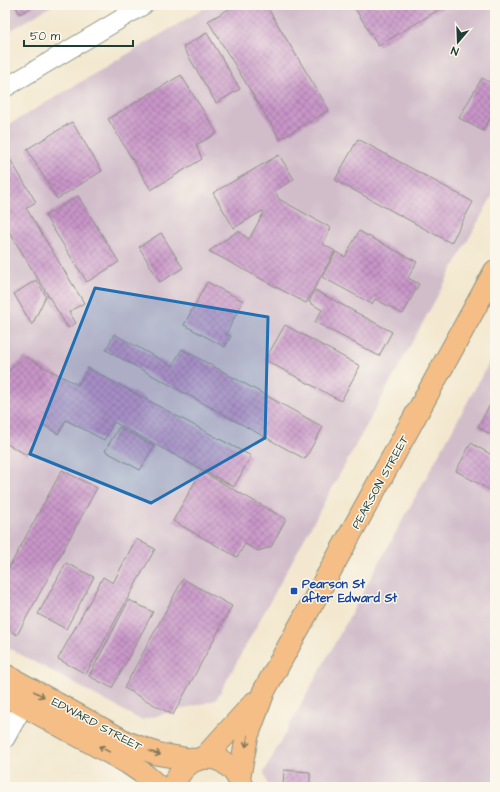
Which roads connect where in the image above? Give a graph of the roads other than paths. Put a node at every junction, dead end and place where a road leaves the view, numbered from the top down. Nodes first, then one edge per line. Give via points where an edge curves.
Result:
1 (144, 5) edge
2 (5, 88) edge
3 (495, 271) edge
4 (5, 675) edge
5 (264, 691) junction
6 (5, 695) edge
7 (24, 705) junction
8 (5, 739) edge
9 (198, 759) junction
10 (241, 782) edge
11 (159, 787) edge
12 (173, 787) edge

1 - 2 street
3 - 5 main road, PEARSON STREET
4 -> 9 main road, EDWARD STREET via 126,742 158,754
5 - 9 main road, PEARSON STREET via 233,728
5 -> 10 main road, PEARSON STREET via 247,736
6 - 7 main road, EDWARD STREET
7 - 8 street
11 -> 7 main road, EDWARD STREET via 128,763
9 - 10 main road, EDWARD STREET via 215,758 225,762
9 - 12 main road, PEARSON STREET via 183,767

